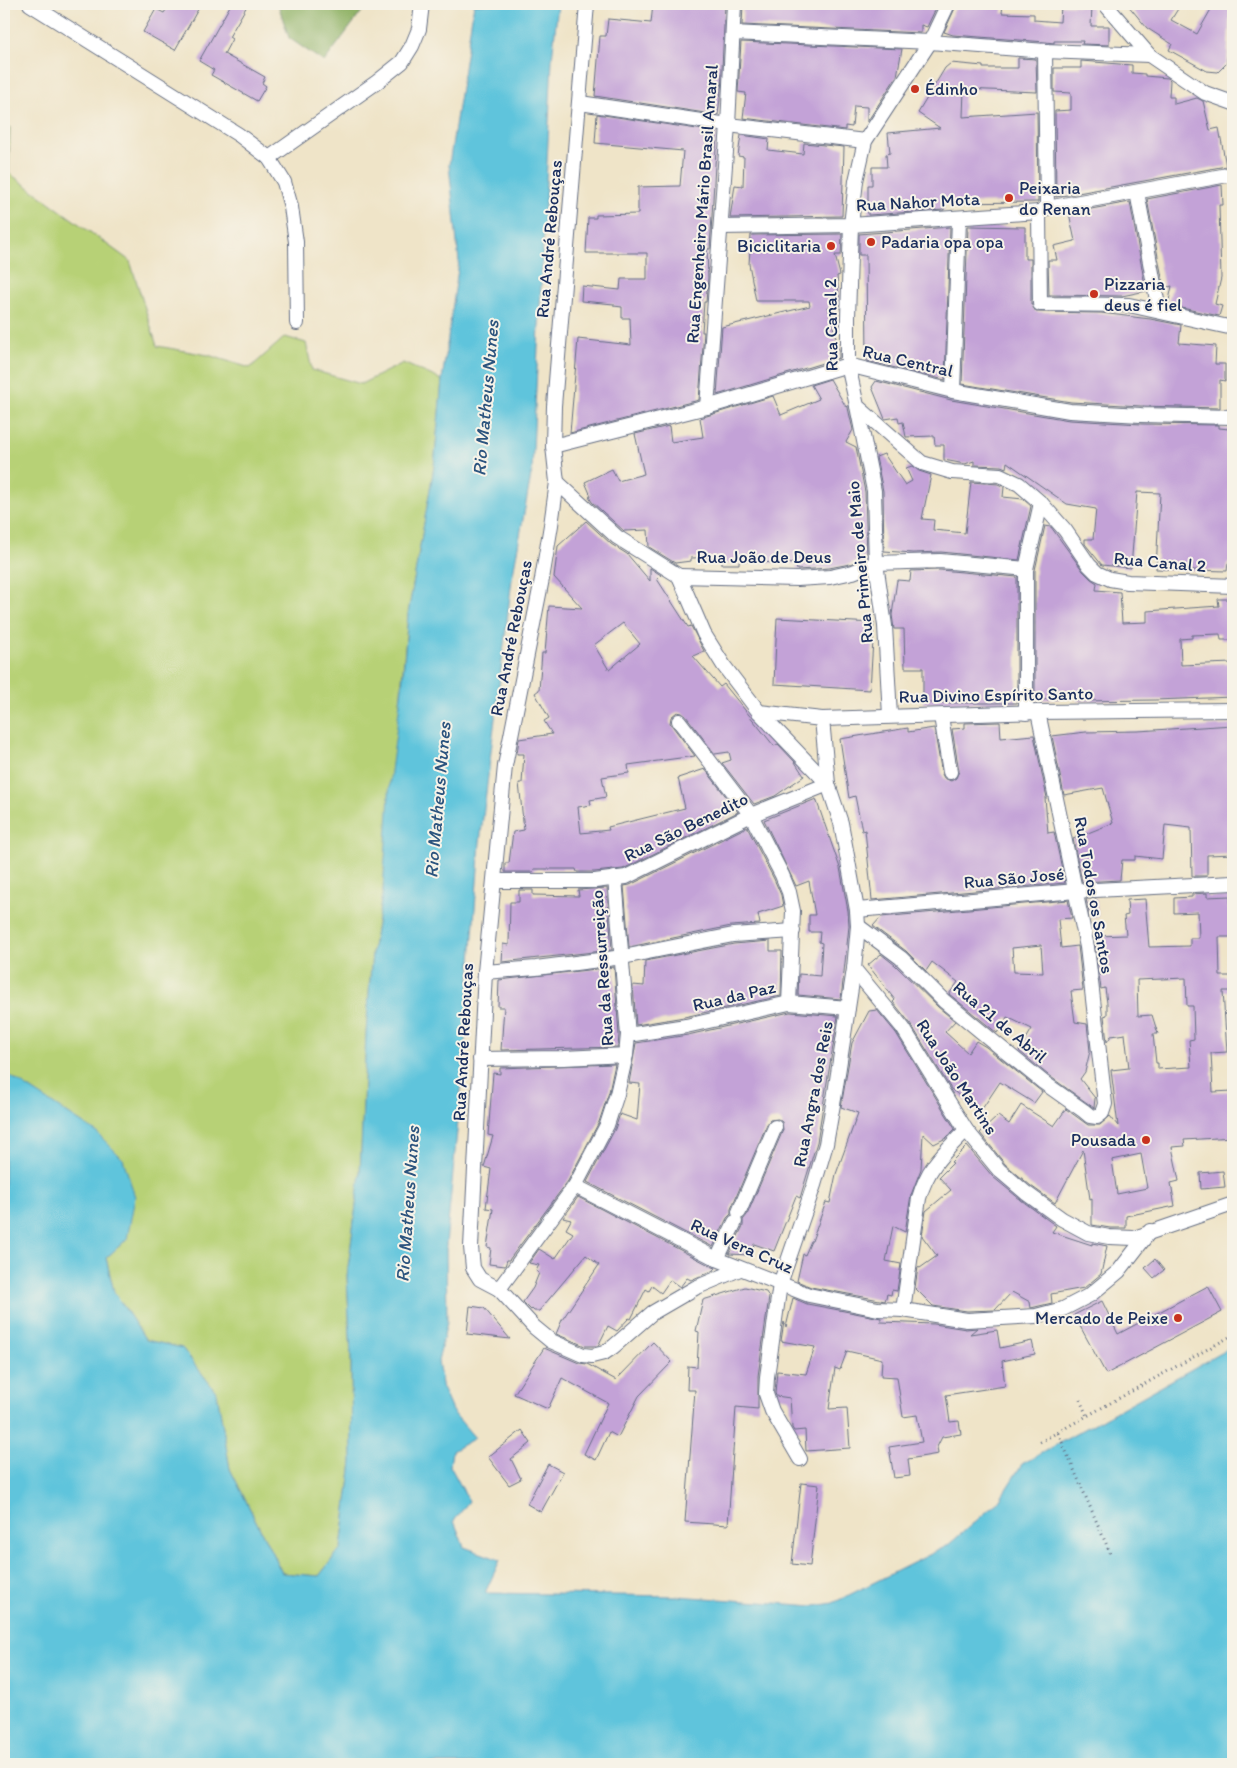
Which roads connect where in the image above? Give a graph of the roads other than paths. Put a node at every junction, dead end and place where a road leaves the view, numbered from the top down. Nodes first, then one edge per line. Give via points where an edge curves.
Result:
1 (30, 4) edge
2 (422, 4) edge
3 (587, 4) edge
4 (734, 4) edge
5 (948, 4) edge
6 (1105, 4) edge
7 (733, 33) junction
8 (930, 42) junction
9 (1044, 51) junction
10 (1150, 55) junction
11 (580, 103) junction
12 (1233, 103) edge
13 (728, 124) junction
14 (865, 141) junction
15 (269, 158) junction
16 (1233, 174) edge
17 (1136, 192) junction
18 (1043, 210) junction
19 (959, 218) junction
20 (851, 225) junction
21 (720, 226) junction
22 (1160, 311) junction
23 (298, 323) dead end
24 (1233, 328) edge
25 (848, 365) junction
26 (952, 391) junction
27 (857, 406) junction
28 (707, 407) junction
29 (1233, 417) edge
30 (553, 446) junction
31 (557, 482) junction
32 (1041, 503) junction
33 (876, 563) junction
34 (1026, 569) junction
35 (679, 576) junction
36 (1233, 586) edge
37 (1233, 710) edge
38 (759, 712) junction
39 (1032, 713) junction
40 (890, 716) junction
41 (941, 716) junction
42 (822, 719) junction
43 (679, 722) dead end
44 (950, 772) dead end
45 (828, 784) junction
46 (751, 816) junction
47 (615, 878) junction
48 (495, 881) junction
49 (1233, 883) edge
50 (1076, 892) junction
51 (857, 910) junction
52 (858, 926) junction
53 (793, 931) junction
54 (623, 957) junction
55 (854, 969) junction
56 (485, 972) junction
57 (789, 1003) junction
58 (848, 1008) junction
59 (628, 1035) junction
60 (626, 1055) junction
61 (480, 1059) junction
62 (1102, 1087) joint
63 (775, 1127) dead end
64 (966, 1130) junction
65 (575, 1186) junction
66 (1232, 1205) edge
67 (1150, 1231) junction
68 (717, 1259) junction
69 (740, 1269) junction
70 (780, 1284) junction
71 (499, 1289) junction
72 (903, 1310) junction
73 (800, 1459) dead end

1 - 15 street via 239,135
2 - 15 street via 418,29 402,62
3 - 11 street, Rua André Rebouças
4 - 7 street, Rua Engenheiro Mário Brasil Amaral
5 - 8 street, Rua Canal 2
6 - 10 street
7 - 8 street
7 - 13 street, Rua Engenheiro Mário Brasil Amaral
8 - 9 street
8 - 14 street, Rua Canal 2
9 - 10 street
9 - 18 street
10 - 12 street via 1205,93
11 - 13 street
11 - 30 street, Rua André Rebouças
13 - 14 street
13 - 21 street, Rua Engenheiro Mário Brasil Amaral
14 - 20 street, Rua Canal 2
15 - 23 street via 284,182 291,207 296,242
16 - 17 street, Rua Nahor Mota
17 - 18 street, Rua Nahor Mota
17 - 22 street
18 - 19 street, Rua Nahor Mota
18 - 22 street via 1040,304 1129,305
19 - 20 street, Rua Nahor Mota
19 - 26 street
20 - 21 street, Rua Nahor Mota
20 - 25 street, Rua Canal 2
21 - 28 street, Rua Engenheiro Mário Brasil Amaral
22 - 24 street
25 - 26 street, Rua Central
25 - 27 street, Rua Canal 2
25 - 28 street, Rua Central
26 - 29 street, Rua Central via 1070,411
27 - 32 street, Rua Canal 2 via 922,463 952,472 1000,475 1019,484
27 - 33 street, Rua Primeiro de Maio via 874,491
28 - 30 street, Rua Central
30 - 31 street, Rua André Rebouças
31 - 35 street via 618,537
31 - 48 street, Rua André Rebouças via 542,578 505,766
32 - 34 street, Rua Todos os Santos
32 - 36 street, Rua Canal 2 via 1089,565 1110,579
33 - 34 street, Rua João de Deus via 940,561
33 - 35 street, Rua João de Deus via 830,577
33 - 40 street, Rua Primeiro de Maio via 885,626
34 - 39 street, Rua Todos os Santos
35 - 38 street, Rua Angra dos Reis via 704,634
37 - 39 street, Rua Divino Espírito Santo
38 - 42 street, Rua Divino Espírito Santo
38 - 45 street, Rua Angra dos Reis
39 - 41 street, Rua Divino Espírito Santo
39 - 50 street, Rua Todos os Santos
40 - 41 street, Rua Divino Espírito Santo
40 - 42 street, Rua Divino Espírito Santo
41 - 44 street
42 - 45 street, Rua Angra dos Reis
43 - 46 street
45 - 46 street, Rua São Benedito
45 - 51 street, Rua Angra dos Reis via 841,823
46 - 47 street, Rua São Benedito via 626,877
46 - 53 street via 789,892
47 - 48 street, Rua São Benedito
47 - 54 street, Rua da Ressurreição
48 - 56 street, Rua André Rebouças
49 - 50 street, Rua São José
50 - 51 street, Rua São José
50 - 62 street, Rua Todos os Santos via 1087,947
51 - 52 street, Rua Angra dos Reis
52 - 55 street, Rua Angra dos Reis
52 - 62 street, Rua 21 de Abril via 900,958 1006,1052 1090,1116 1097,1117 1102,1113 1105,1104
53 - 54 street via 733,934
53 - 57 street
54 - 56 street
54 - 59 street, Rua da Ressurreição
55 - 58 street, Rua Angra dos Reis
55 - 64 street, Rua João Martins via 903,1028
56 - 61 street, Rua André Rebouças
57 - 58 street, Rua da Paz
57 - 59 street, Rua da Paz
58 - 70 street, Rua Angra dos Reis via 826,1144
59 - 60 street, Rua da Ressurreição
60 - 61 street
60 - 65 street, Rua da Ressurreição via 607,1125
61 - 71 street, Rua André Rebouças via 471,1247 473,1268 480,1279
63 - 68 street
64 - 67 street, Rua João Martins via 999,1170 1062,1219 1088,1233 1109,1237 1134,1238
64 - 72 street via 935,1163 923,1184
65 - 68 street, Rua Vera Cruz
65 - 71 street, Rua da Ressurreição
66 - 67 street, Rua João Martins
67 - 72 street, Rua Vera Cruz via 1119,1271 1090,1295 1062,1309 1036,1316 967,1320
68 - 69 street, Rua Vera Cruz
69 - 70 street, Rua Vera Cruz
69 - 71 street via 696,1288 652,1313 604,1353 592,1356 551,1341
70 - 72 street, Rua Vera Cruz via 844,1303
70 - 73 street, Rua Angra dos Reis via 766,1394 772,1411

